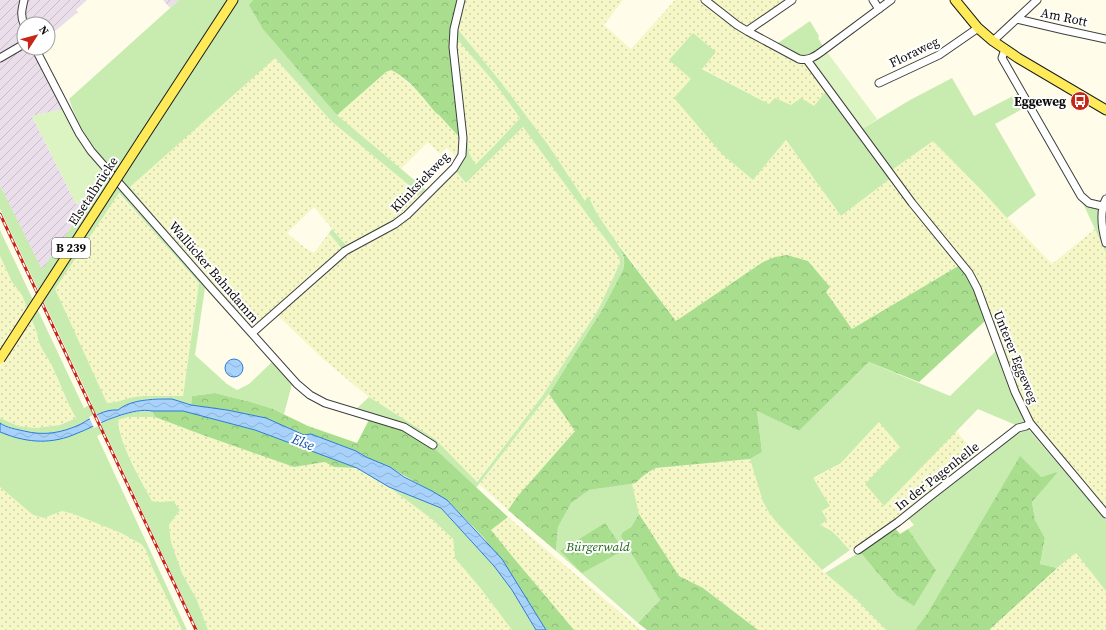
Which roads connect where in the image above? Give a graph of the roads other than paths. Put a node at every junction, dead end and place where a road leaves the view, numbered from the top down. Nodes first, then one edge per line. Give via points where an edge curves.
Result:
1 (24, 0) edge
2 (233, 0) edge
3 (461, 0) edge
4 (705, 0) edge
5 (792, 0) edge
6 (873, 0) edge
7 (891, 0) edge
8 (955, 0) edge
9 (1037, 0) edge
10 (879, 9) junction
11 (22, 16) edge
12 (1017, 19) junction
13 (978, 28) junction
14 (747, 31) junction
15 (1106, 39) edge
16 (993, 41) junction
17 (16, 49) edge
18 (1005, 49) junction
19 (39, 56) edge
20 (0, 58) edge
21 (806, 60) junction
22 (878, 83) dead end
23 (1106, 110) edge
24 (1106, 199) edge
25 (1102, 206) junction
26 (1106, 243) edge
27 (252, 333) junction
28 (0, 359) edge
29 (1030, 423) junction
30 (433, 445) dead end
31 (1106, 514) edge
32 (858, 550) dead end

1 - 11 street
2 - 28 main road, Elsetalbrücke / B 239, bridge
3 - 27 street, Klinksiekweg via 454,29 453,47 463,138 462,155 454,168 407,215 344,251
4 - 14 street
5 - 14 street
6 - 10 street
7 - 10 street
8 - 13 main road
9 - 12 street, Am Rott
10 - 21 street via 821,52
12 - 15 street, Am Rott
12 - 16 street, Am Rott
13 - 16 main road
13 - 22 street, Floraweg via 939,56
14 - 21 street via 799,59
16 - 18 main road
17 - 20 street
18 - 23 main road
18 - 25 street via 1002,58 1081,196 1089,203
19 - 27 street, Wallücker Bahndamm via 91,151
21 - 29 street, Unterer Eggeweg via 912,203 969,273 1015,392
24 - 25 street
25 - 26 street
27 - 30 street, Wallücker Bahndamm via 310,395 325,403 404,427
29 - 31 street, Unterer Eggeweg
29 - 32 street, In der Pagenhelle via 1018,428

